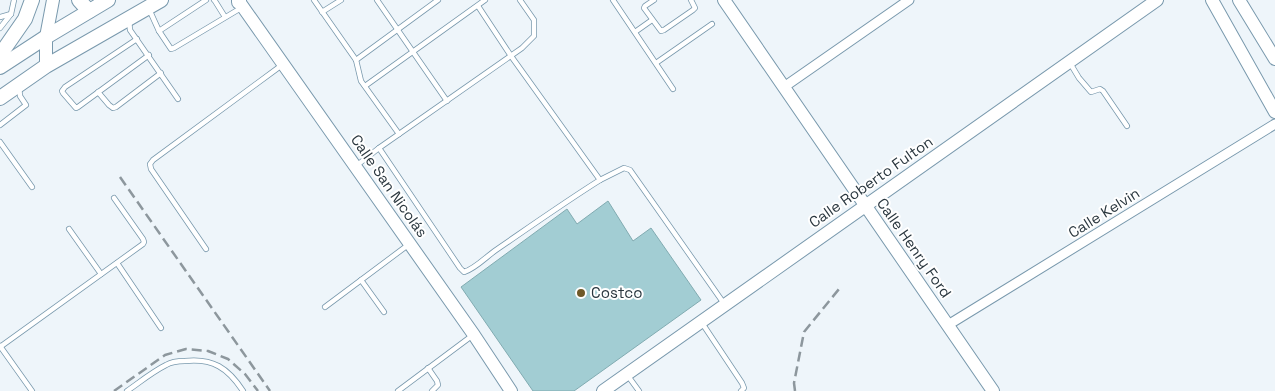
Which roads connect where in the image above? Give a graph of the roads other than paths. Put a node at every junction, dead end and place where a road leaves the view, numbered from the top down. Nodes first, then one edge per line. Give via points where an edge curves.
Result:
1 (14, 0) edge
2 (32, 0) edge
3 (53, 0) edge
4 (79, 0) edge
5 (108, 0) edge
6 (161, 0) edge
7 (206, 0) edge
8 (214, 0) edge
9 (314, 0) edge
10 (341, 0) edge
11 (377, 0) edge
12 (438, 0) edge
13 (486, 0) edge
14 (520, 0) edge
15 (613, 0) edge
16 (654, 0) edge
17 (691, 0) edge
18 (724, 0) edge
19 (909, 0) edge
20 (1157, 0) edge
21 (1212, 0) edge
22 (1239, 0) edge
23 (240, 2) edge
24 (478, 6) junction
25 (148, 7) junction
26 (89, 11) junction
27 (322, 12) junction
28 (11, 14) junction
29 (0, 17) edge
30 (225, 17) junction
31 (128, 19) junction
32 (652, 20) junction
33 (712, 24) dead end
34 (0, 28) edge
35 (397, 29) junction
36 (159, 31) junction
37 (635, 32) junction
38 (46, 37) junction
39 (137, 39) junction
40 (413, 52) junction
41 (0, 55) edge
42 (148, 55) junction
43 (511, 56) junction
44 (1275, 59) edge
45 (356, 60) junction
46 (1069, 62) junction
47 (656, 63) junction
48 (283, 64) junction
49 (46, 66) junction
50 (0, 67) edge
51 (161, 74) junction
52 (18, 85) junction
53 (365, 86) junction
54 (784, 88) junction
55 (673, 89) dead end
56 (98, 92) junction
57 (0, 98) edge
58 (178, 99) dead end
59 (447, 101) junction
60 (1275, 112) edge
61 (1275, 124) edge
62 (0, 125) edge
63 (1127, 126) dead end
64 (399, 134) junction
65 (0, 142) edge
66 (379, 148) junction
67 (356, 167) junction
68 (600, 180) junction
69 (32, 187) dead end
70 (114, 198) dead end
71 (866, 206) junction
72 (69, 229) dead end
73 (409, 244) junction
74 (206, 249) dead end
75 (117, 262) junction
76 (101, 274) junction
77 (361, 280) junction
78 (725, 305) junction
79 (325, 307) dead end
80 (384, 312) dead end
81 (701, 322) junction
82 (948, 325) junction
83 (161, 328) dead end
84 (474, 335) junction
85 (0, 347) edge
86 (428, 368) junction
87 (627, 374) junction
88 (32, 391) edge
89 (127, 391) edge
90 (243, 391) edge
91 (398, 391) edge
92 (432, 391) edge
93 (512, 391) edge
94 (604, 391) edge
95 (639, 391) edge
96 (741, 391) edge
97 (993, 391) edge

1 - 28 lane
2 - 41 main road via 26,19
3 - 38 street
4 - 26 main road
5 - 26 main road
6 - 25 main road
7 - 36 lane
8 - 30 lane
9 - 27 lane
10 - 27 lane
11 - 35 lane
12 - 35 lane
13 - 24 lane
14 - 43 lane via 534,20 534,36
15 - 37 lane
16 - 32 lane via 644,8
17 - 32 lane via 695,8 664,30 658,29
18 - 54 street, Calle Henry Ford
19 - 54 street
20 - 46 street, Calle Roberto Fulton
21 - 60 street
22 - 44 street
23 - 30 lane
23 - 48 street, Calle San Nicolás
24 - 40 lane
24 - 43 lane
25 - 31 main road
25 - 36 lane
26 - 38 main road
27 - 45 lane
28 - 29 lane
28 - 34 lane
30 - 36 lane via 171,49
31 - 39 lane via 130,30
31 - 49 main road
32 - 37 lane
33 - 47 lane
35 - 40 lane
35 - 45 lane
37 - 47 lane
38 - 49 street
38 - 50 main road
39 - 42 lane
39 - 56 lane via 62,90 76,108
40 - 53 lane
40 - 59 lane
42 - 51 lane
42 - 56 lane
43 - 59 lane
43 - 68 lane
45 - 53 lane
46 - 63 lane via 1091,92 1103,91
46 - 71 street, Calle Roberto Fulton
47 - 55 lane
48 - 67 street, Calle San Nicolás
48 - 74 lane via 150,164
49 - 52 main road
51 - 56 lane via 116,108
51 - 58 lane
52 - 57 main road
52 - 62 lane via 26,105
53 - 64 lane
54 - 71 street, Calle Henry Ford
59 - 64 lane
61 - 82 street, Calle Kelvin
64 - 66 lane
65 - 69 lane
66 - 67 lane
66 - 68 lane via 464,272
67 - 73 street, Calle San Nicolás
68 - 78 lane via 624,168 630,170
70 - 75 lane via 144,242
71 - 78 street, Calle Roberto Fulton
71 - 82 street, Calle Henry Ford
72 - 76 lane
73 - 77 lane
73 - 84 street, Calle San Nicolás
75 - 76 lane
75 - 83 lane
76 - 85 lane
77 - 79 lane
77 - 80 lane
78 - 81 street, Calle Roberto Fulton
81 - 87 street, Calle Roberto Fulton
81 - 96 lane via 742,383 744,388
82 - 97 street, Calle Henry Ford
84 - 86 lane
84 - 93 street, Calle San Nicolás
85 - 88 lane
86 - 91 lane
86 - 92 lane via 438,385
87 - 94 street, Calle Roberto Fulton
87 - 95 lane
89 - 90 lane via 167,364 190,360 215,364 234,378

